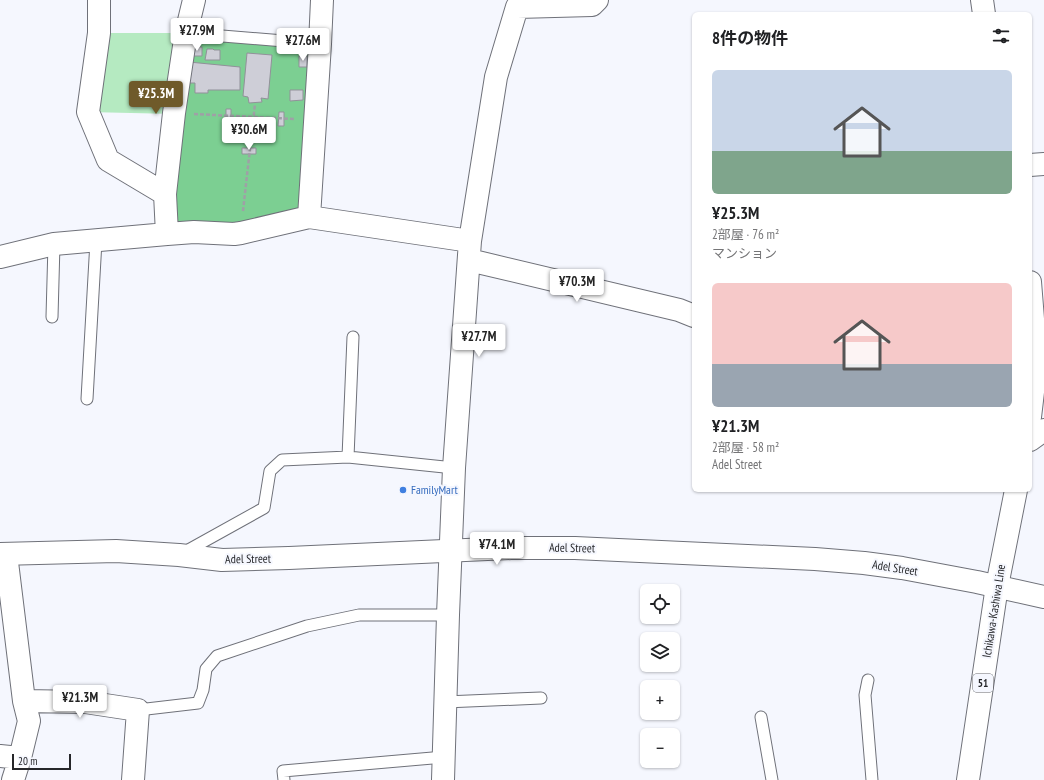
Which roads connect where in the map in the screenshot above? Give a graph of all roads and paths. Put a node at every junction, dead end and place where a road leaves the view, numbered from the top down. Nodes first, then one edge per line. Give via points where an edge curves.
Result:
1 (100, 0) edge
2 (194, 0) edge
3 (322, 0) edge
4 (597, 0) edge
5 (982, 0) edge
6 (984, 12) edge
7 (186, 33) junction
8 (320, 44) junction
9 (255, 104) dead end
10 (214, 115) dead end
11 (290, 119) dead end
12 (1044, 164) edge
13 (1032, 165) edge
14 (165, 194) junction
15 (309, 217) junction
16 (241, 233) junction
17 (167, 234) junction
18 (96, 241) junction
19 (54, 244) junction
20 (470, 251) junction
21 (0, 256) edge
22 (1032, 307) edge
23 (692, 315) edge
24 (52, 317) dead end
25 (353, 337) dead end
26 (1036, 384) edge
27 (87, 399) dead end
28 (1032, 406) edge
29 (1044, 430) edge
30 (1032, 439) edge
31 (348, 457) junction
32 (454, 468) junction
33 (1016, 492) edge
34 (452, 551) junction
35 (3, 554) edge
36 (179, 556) junction
37 (997, 586) junction
38 (1044, 597) edge
39 (448, 615) junction
40 (868, 680) dead end
41 (541, 698) dead end
42 (24, 701) junction
43 (445, 702) junction
44 (138, 710) junction
45 (761, 717) dead end
46 (10, 757) edge
47 (444, 757) junction
48 (13, 780) edge
49 (133, 780) edge
50 (284, 780) edge
51 (443, 780) edge
52 (772, 780) edge
53 (872, 780) edge
54 (968, 780) edge

1 - 14 street via 99,33 88,112 108,160
2 - 7 street
3 - 8 street
4 - 20 street via 592,5 517,7 496,77
5 - 6 street
7 - 8 lane
7 - 14 street
8 - 15 street
9 - 16 path
10 - 11 path
12 - 13 street
14 - 17 street
15 - 16 street
15 - 20 street
16 - 17 street
17 - 18 street
18 - 19 street
18 - 27 lane
19 - 21 street
19 - 24 lane
20 - 23 street
20 - 32 street
22 - 26 street
25 - 31 lane
26 - 28 street
29 - 30 street
31 - 32 lane
31 - 36 lane via 282,460 270,471 264,508
32 - 34 street
33 - 37 street, Ichikawa-Kashiwa Line / 51
34 - 36 street, Adel Street via 222,560
34 - 37 street, Adel Street via 575,548 814,559 902,568
34 - 39 street
35 - 36 street, Adel Street via 116,551
35 - 42 street
37 - 38 street, Adel Street
37 - 54 street, Ichikawa-Kashiwa Line / 51
39 - 43 street
39 - 44 lane via 360,615 307,626 217,656 206,669 198,703
40 - 53 lane via 865,695
41 - 43 lane
42 - 44 street via 85,702
42 - 46 street via 29,721
43 - 47 street
44 - 49 street
45 - 52 lane
46 - 48 street
47 - 50 lane via 283,771
47 - 51 street

